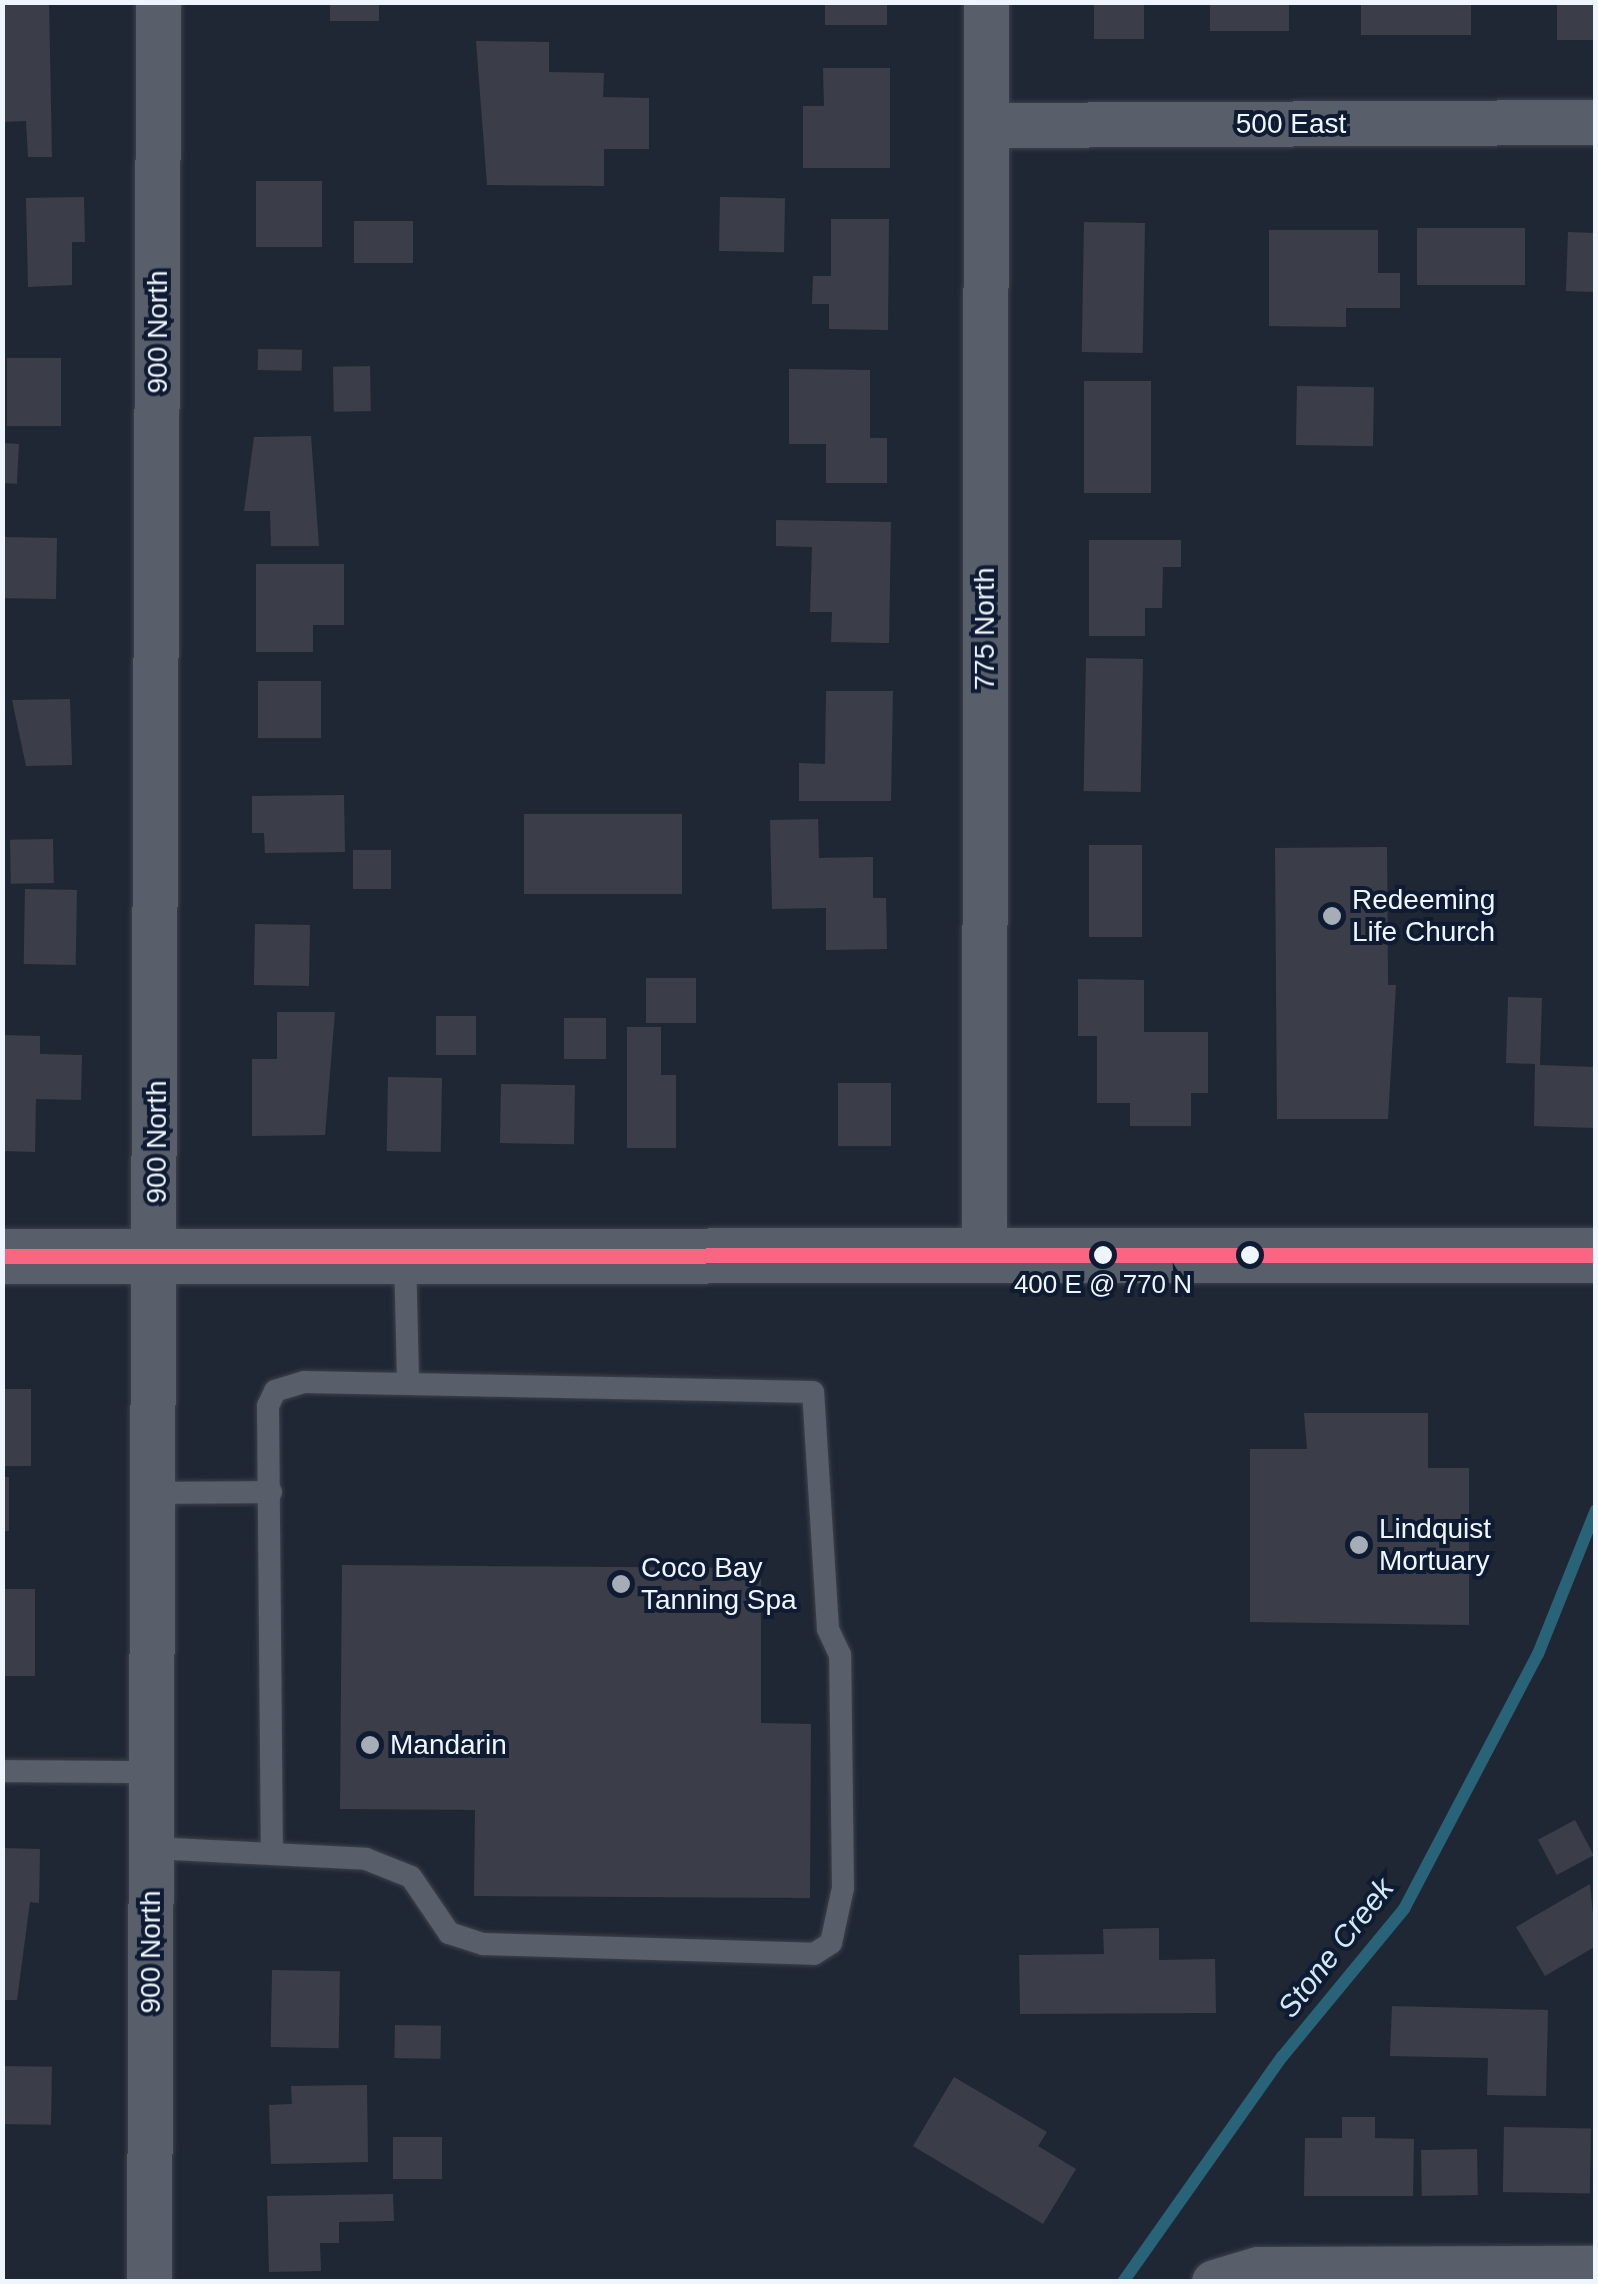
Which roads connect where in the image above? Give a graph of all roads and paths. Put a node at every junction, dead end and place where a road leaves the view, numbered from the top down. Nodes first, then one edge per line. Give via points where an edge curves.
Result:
1 (158, 2) edge
2 (986, 2) edge
3 (1596, 122) edge
4 (986, 125) junction
5 (984, 1255) junction
6 (1596, 1255) edge
7 (2, 1256) edge
8 (157, 1256) junction
9 (405, 1256) junction
10 (408, 1383) junction
11 (271, 1492) junction
12 (155, 1493) junction
13 (2, 1752) edge
14 (2, 1771) edge
15 (30, 1771) junction
16 (153, 1772) junction
17 (152, 1848) junction
18 (272, 1850) junction
19 (1596, 2268) edge
20 (149, 2282) edge
21 (1214, 2282) edge

1 - 8 street, 900 North
2 - 4 street, 775 North
3 - 4 street, 500 East
4 - 5 street, 775 North
5 - 6 main road
5 - 9 main road
7 - 8 main road
8 - 9 main road
8 - 12 street, 900 North
9 - 10 lane
10 - 11 lane via 275,1390
10 - 18 lane via 813,1392 828,1629 840,1655 840,1930 814,1954 482,1944 449,1933 412,1876 366,1858
11 - 12 lane
11 - 18 lane
12 - 16 street, 900 North
13 - 15 lane
14 - 15 lane
15 - 16 lane
16 - 17 street, 900 North
17 - 18 lane
17 - 20 street, 900 North
19 - 21 street via 1258,2269

